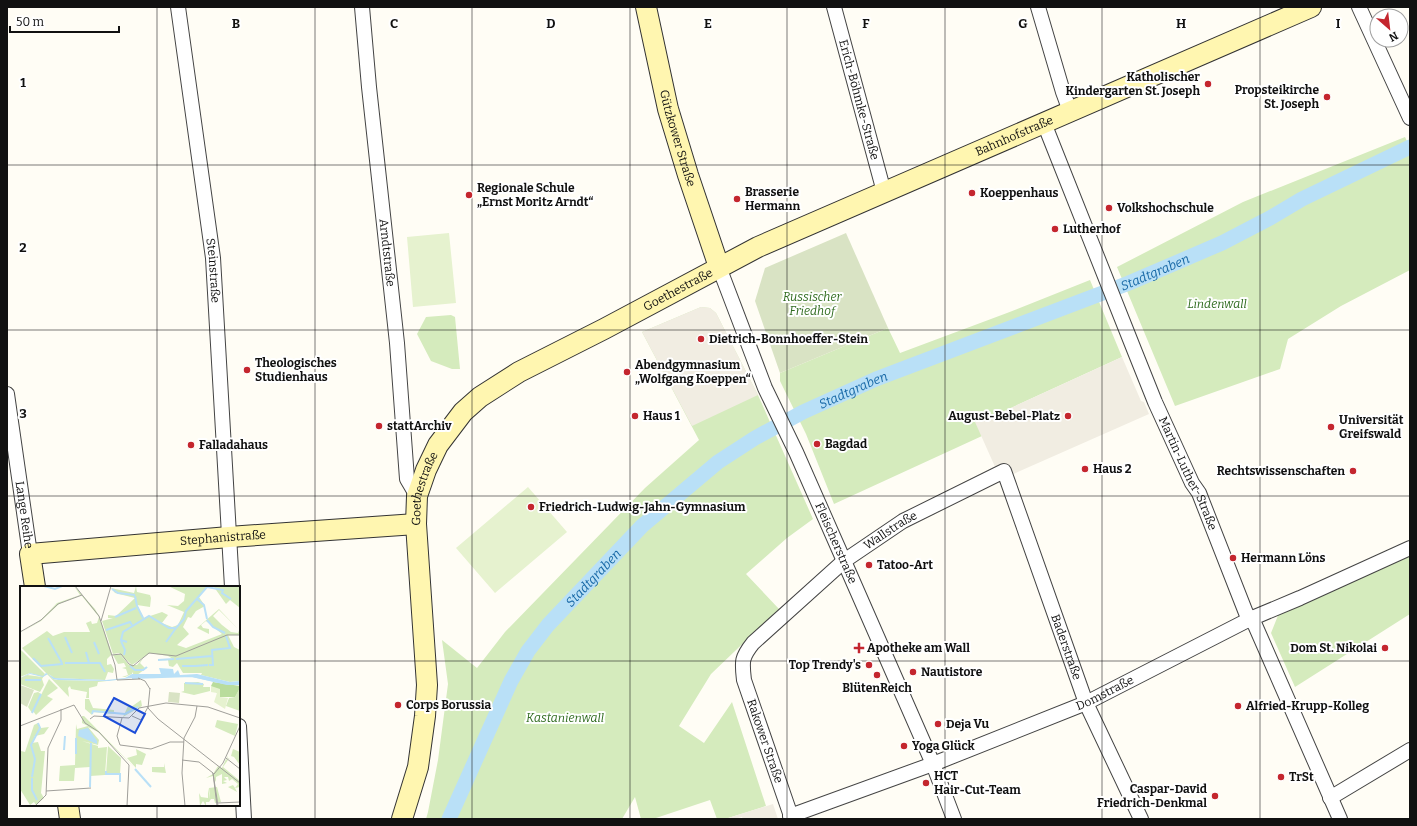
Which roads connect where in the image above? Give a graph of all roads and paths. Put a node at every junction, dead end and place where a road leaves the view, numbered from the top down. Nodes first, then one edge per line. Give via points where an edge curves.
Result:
1 (178, 7) edge
2 (362, 7) edge
3 (646, 7) edge
4 (834, 7) edge
5 (1038, 7) edge
6 (1359, 7) edge
7 (1299, 9) edge
8 (1070, 111) junction
9 (1410, 118) edge
10 (1044, 123) junction
11 (884, 192) junction
12 (719, 268) junction
13 (7, 394) edge
14 (1004, 471) joint
15 (417, 496) junction
16 (416, 524) junction
17 (229, 537) junction
18 (1410, 548) edge
19 (30, 554) junction
20 (844, 561) junction
21 (35, 586) edge
22 (232, 586) edge
23 (1250, 619) junction
24 (742, 662) joint
25 (1086, 703) junction
26 (240, 745) edge
27 (1410, 750) edge
28 (933, 764) junction
29 (1330, 798) junction
30 (68, 806) edge
31 (791, 817) edge
32 (70, 819) edge
33 (244, 819) edge
34 (402, 819) edge
35 (954, 819) edge
36 (1140, 819) edge
37 (1340, 819) edge

1 - 17 street, Steinstraße via 213,258
2 - 15 street, Arndtstraße via 397,343 407,479
3 - 12 main road, Gützkower Straße via 668,109
4 - 11 street, Erich-Böhmke-Straße
5 - 8 street
6 - 9 street
7 - 8 main road, Bahnhofstraße
8 - 10 main road, Bahnhofstraße
10 - 11 main road, Bahnhofstraße
10 - 23 street, Martin-Luther-Straße via 1155,402 1199,493
11 - 12 main road, Bahnhofstraße via 758,247
12 - 15 main road, Goethestraße via 519,372 480,397 463,412 438,445
12 - 20 street, Fleischerstraße via 768,396 796,452
13 - 19 street, Lange Reihe
14 - 20 street, Wallstraße via 903,521
14 - 25 street, Baderstraße
15 - 16 main road, Goethestraße
16 - 17 main road, Stephanistraße
16 - 34 main road, Goethestraße via 427,685 426,716 418,767
17 - 19 main road, Stephanistraße
17 - 22 street, Steinstraße
18 - 23 street, Domstraße
19 - 21 main road, Lange Reihe
20 - 24 street, Wallstraße via 752,643
20 - 28 street, Fleischerstraße
23 - 25 street, Domstraße
23 - 29 street, Martin-Luther-Straße via 1255,625
24 - 31 street, Rakower Straße via 744,680
25 - 28 street, Domstraße
25 - 36 street, Baderstraße
26 - 33 street
27 - 29 street
28 - 31 street, Domstraße
28 - 35 street, Fleischerstraße
29 - 37 street, Martin-Luther-Straße
30 - 32 main road

